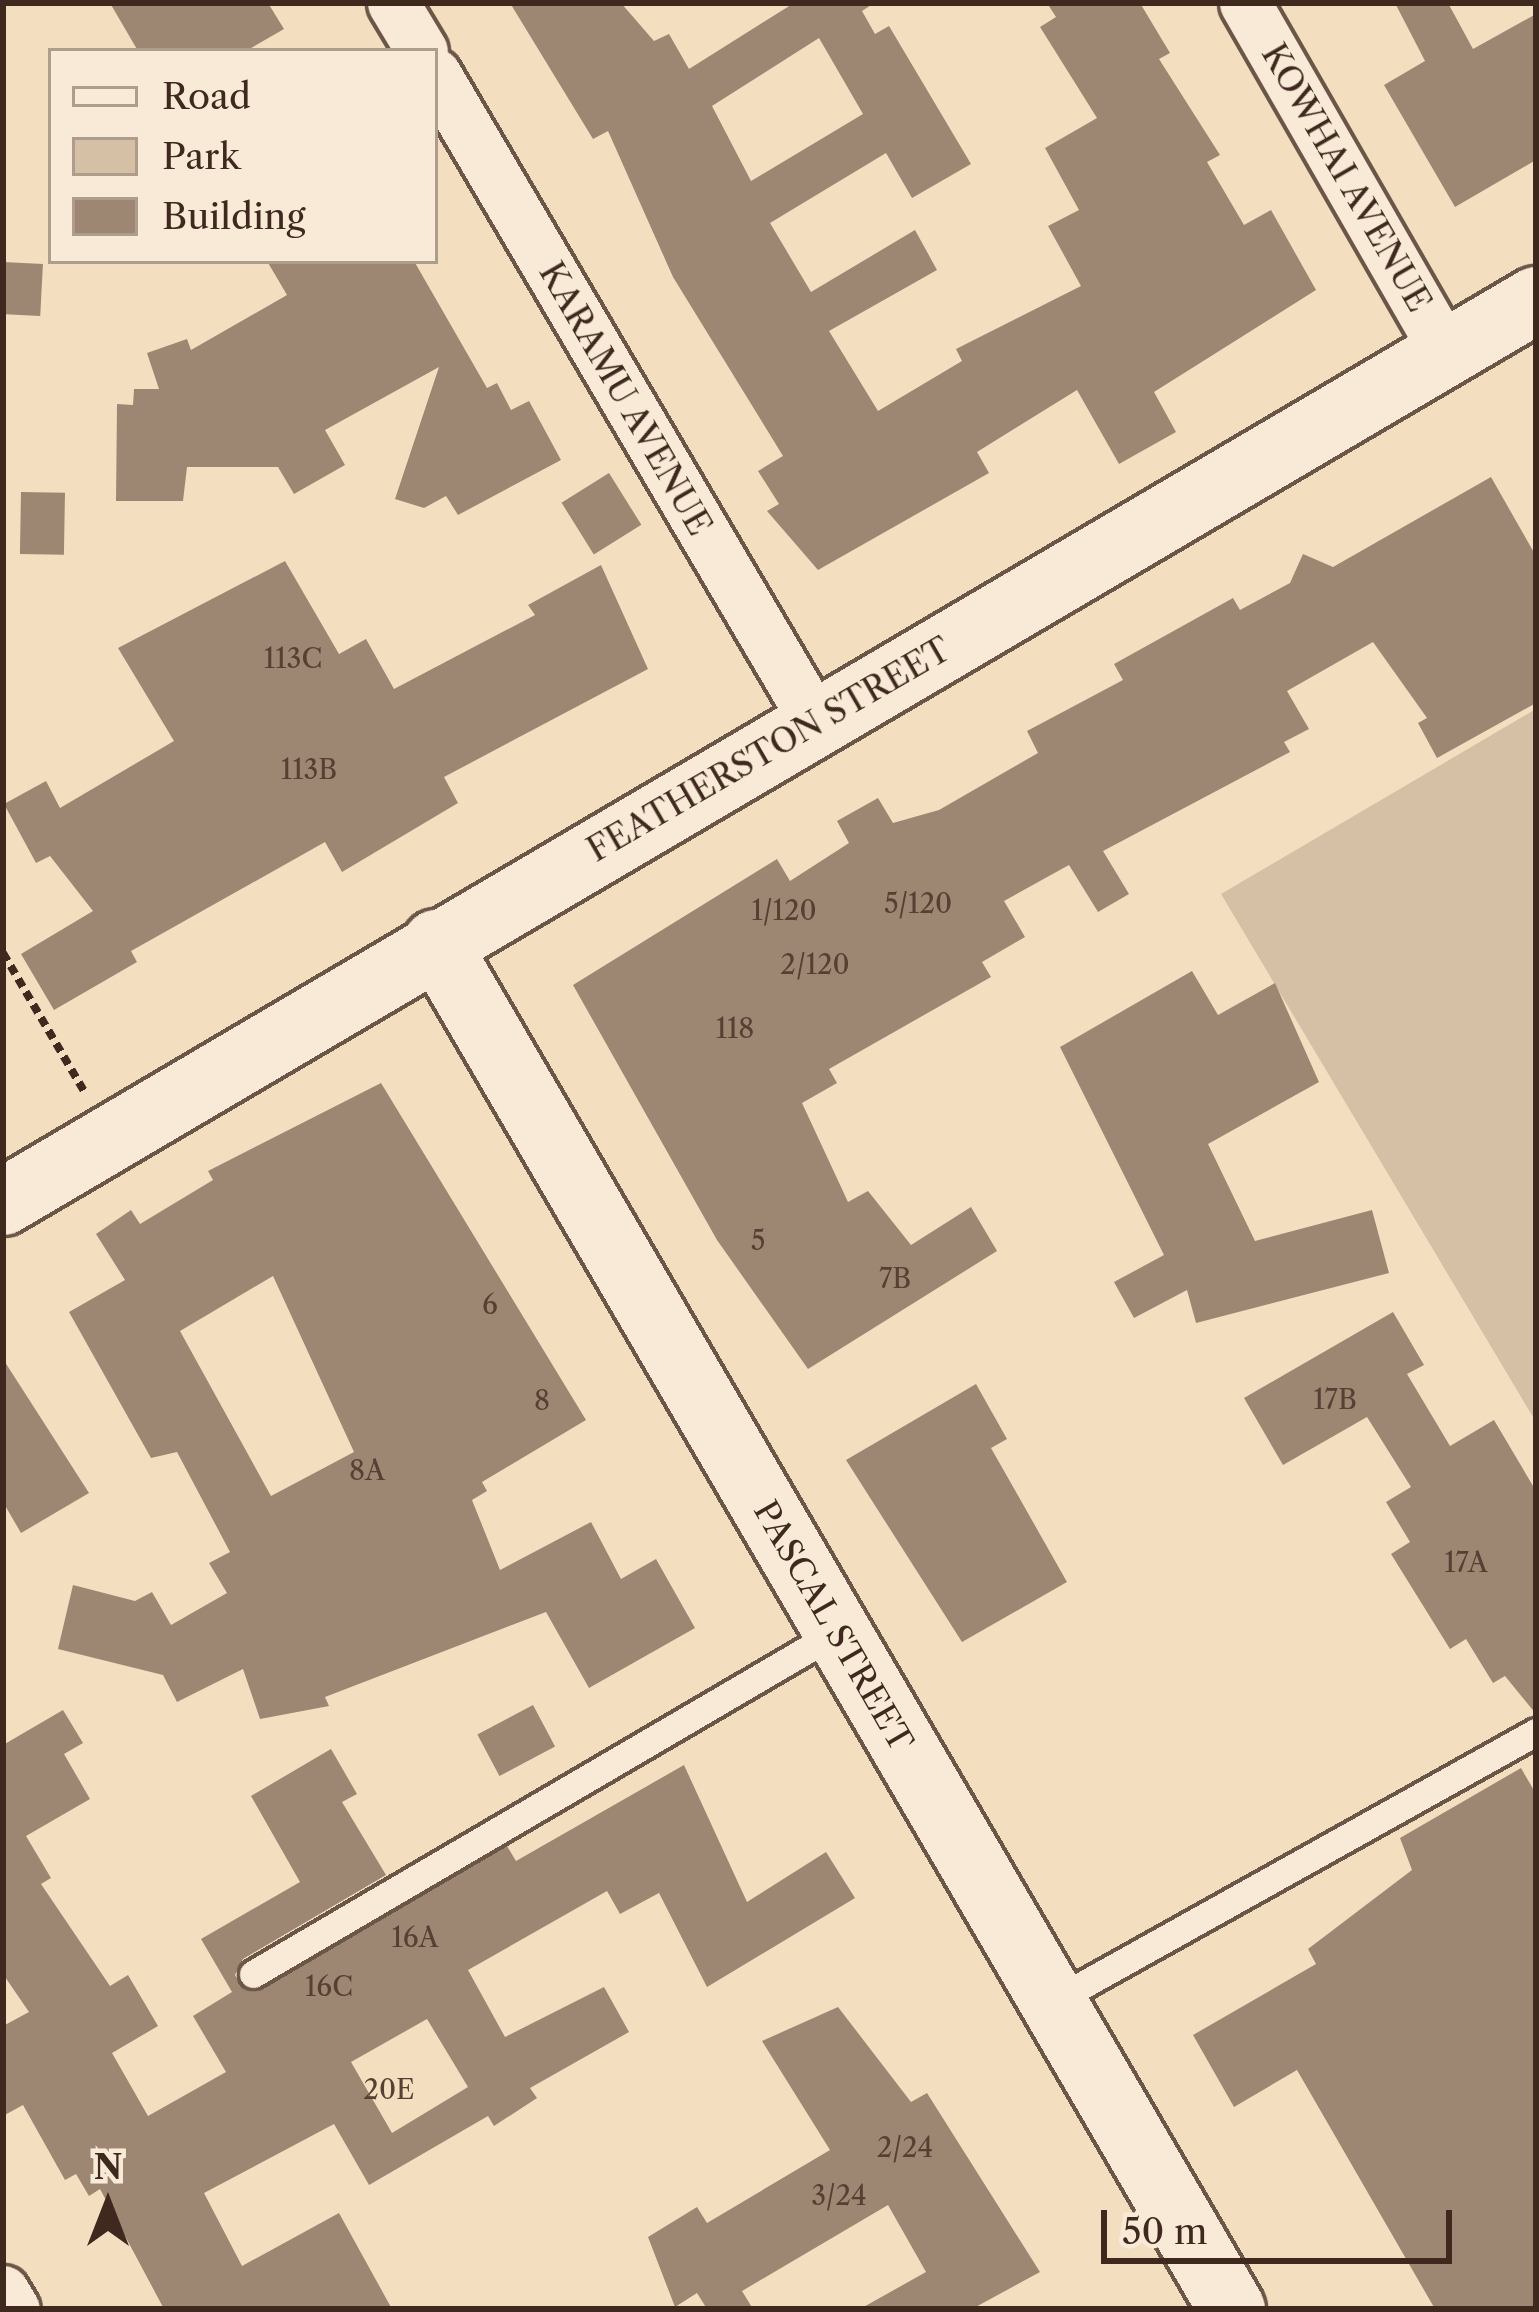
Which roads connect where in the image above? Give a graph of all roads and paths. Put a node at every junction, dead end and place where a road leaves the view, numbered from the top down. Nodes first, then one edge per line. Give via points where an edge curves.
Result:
1 (393, 3) edge
2 (1245, 3) edge
3 (420, 48) edge
4 (438, 79) edge
5 (1536, 300) edge
6 (1447, 354) junction
7 (816, 723) junction
8 (436, 943) junction
9 (3, 953) edge
10 (110, 1138) junction
11 (3, 1202) edge
12 (837, 1632) junction
13 (1536, 1732) edge
14 (253, 1974) dead end
15 (1052, 2002) junction
16 (3, 2291) edge
17 (14, 2309) edge
18 (1232, 2309) edge

1 - 3 street
2 - 6 street, KOWHAI AVENUE
4 - 7 street, KARAMU AVENUE
5 - 6 main road, FEATHERSTON STREET
6 - 7 main road, FEATHERSTON STREET
7 - 8 main road, FEATHERSTON STREET
8 - 10 main road, FEATHERSTON STREET
8 - 12 main road, PASCAL STREET
9 - 10 path
10 - 11 main road, FEATHERSTON STREET
12 - 14 lane
12 - 15 main road, PASCAL STREET
13 - 15 lane
15 - 18 main road, PASCAL STREET
16 - 17 street

